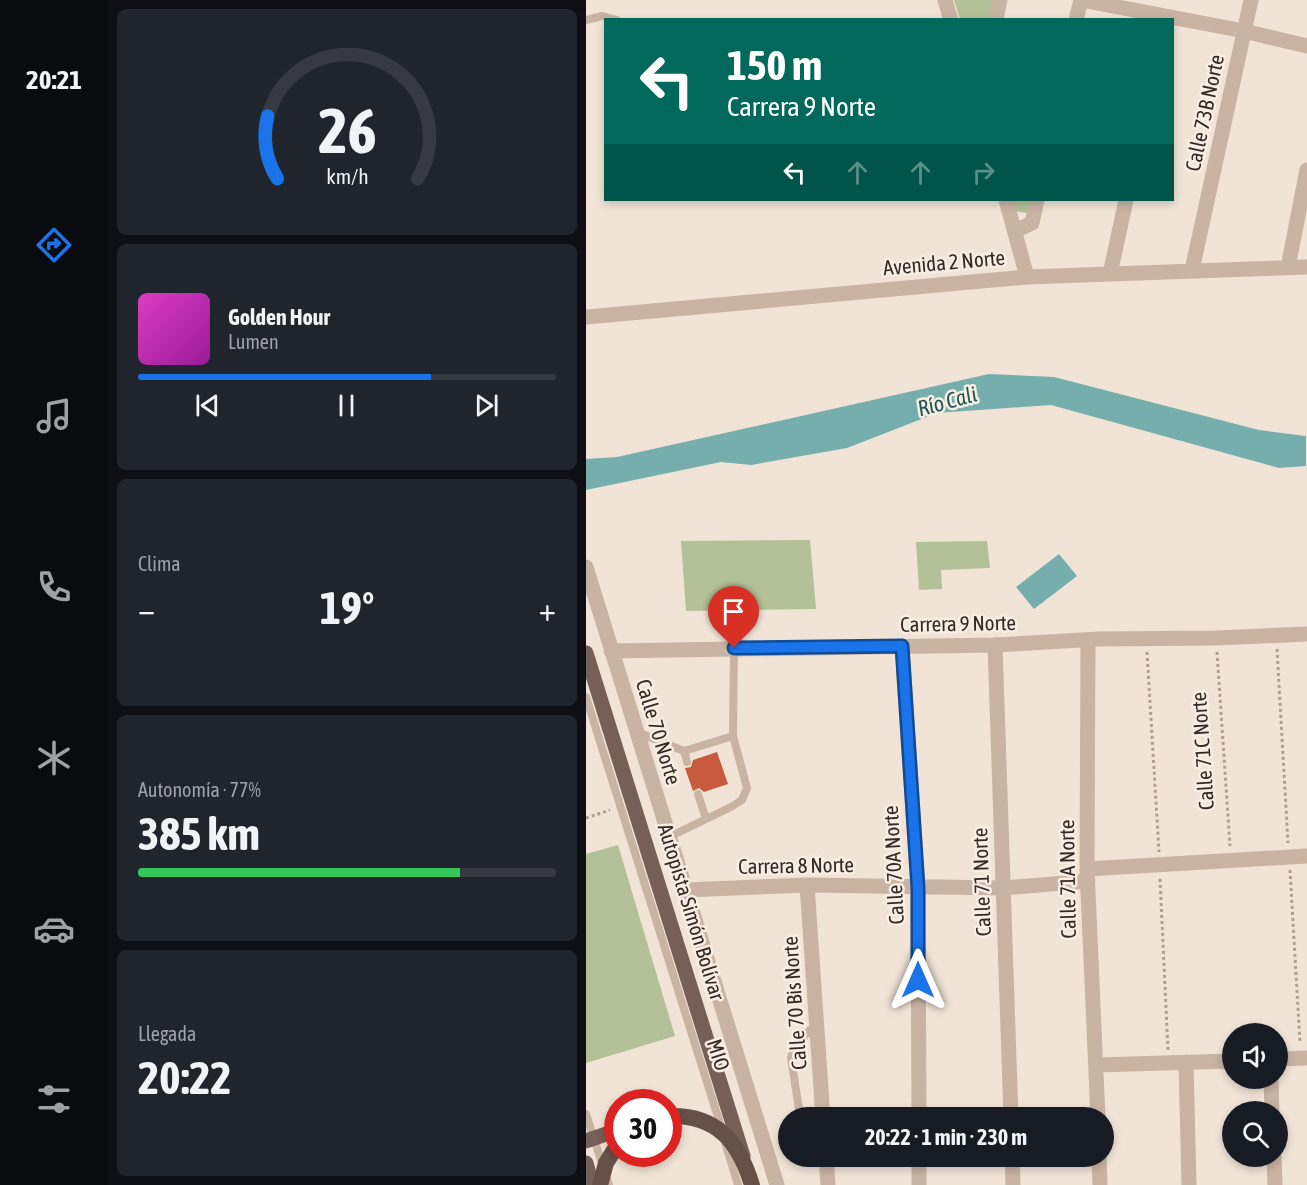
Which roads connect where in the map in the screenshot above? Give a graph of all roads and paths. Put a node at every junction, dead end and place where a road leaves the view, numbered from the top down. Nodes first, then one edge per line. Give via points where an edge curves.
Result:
1 (945, 0) edge
2 (1000, 0) edge
3 (1081, 0) edge
4 (1251, 0) edge
5 (1165, 11) edge
6 (610, 18) edge
7 (950, 18) edge
8 (996, 18) edge
9 (1076, 18) edge
10 (586, 20) edge
11 (1244, 30) junction
12 (1306, 46) edge
13 (1306, 170) edge
14 (1006, 201) edge
15 (1037, 201) edge
16 (1126, 201) edge
17 (1015, 231) junction
18 (1288, 267) junction
19 (1306, 267) edge
20 (1192, 270) junction
21 (1111, 274) junction
22 (1027, 277) junction
23 (586, 318) edge
24 (586, 567) edge
25 (1306, 634) edge
26 (1216, 638) junction
27 (1088, 640) junction
28 (995, 645) junction
29 (902, 646) junction
30 (734, 648) junction
31 (611, 651) junction
32 (586, 653) edge
33 (586, 697) edge
34 (636, 732) junction
35 (733, 736) junction
36 (684, 751) junction
37 (688, 762) dead end
38 (698, 794) dead end
39 (706, 819) junction
40 (669, 837) junction
41 (1306, 856) edge
42 (1231, 860) junction
43 (1087, 875) junction
44 (808, 885) junction
45 (918, 888) junction
46 (1003, 888) junction
47 (685, 890) junction
48 (818, 1025) junction
49 (1306, 1058) edge
50 (1288, 1059) edge
51 (1222, 1061) edge
52 (1186, 1062) junction
53 (1096, 1065) junction
54 (799, 1107) edge
55 (822, 1107) edge
56 (919, 1107) edge
57 (1011, 1107) edge
58 (1098, 1107) edge
59 (586, 1114) edge
60 (682, 1118) edge
61 (722, 1131) junction
62 (590, 1140) edge
63 (745, 1162) junction
64 (586, 1163) edge
65 (827, 1167) edge
66 (919, 1167) edge
67 (1013, 1167) edge
68 (1099, 1167) edge
69 (1274, 1167) edge
70 (605, 1180) edge
71 (592, 1185) edge
72 (738, 1185) edge
73 (752, 1185) edge
74 (777, 1185) edge
75 (828, 1185) edge
76 (919, 1185) edge
77 (1014, 1185) edge
78 (1100, 1185) edge
79 (1189, 1185) edge
80 (1275, 1185) edge

1 - 7 street
2 - 8 street
3 - 5 street
3 - 9 street
4 - 11 street, Calle 73B Norte
5 - 11 street
6 - 10 lane
11 - 12 street
11 - 20 street, Calle 73B Norte
13 - 18 street
14 - 17 street
15 - 17 street via 1032,222
16 - 21 street
17 - 22 street
18 - 19 street, Avenida 2 Norte
18 - 20 street, Avenida 2 Norte
20 - 21 street, Avenida 2 Norte
21 - 22 street, Avenida 2 Norte
22 - 23 street, Avenida 2 Norte
24 - 31 street, Calle 70 Norte
25 - 26 street, Carrera 9 Norte
26 - 27 street, Carrera 9 Norte
26 - 42 path, Calle 71C Norte
27 - 28 street, Carrera 9 Norte
27 - 43 street, Calle 71A Norte
28 - 29 street, Carrera 9 Norte
28 - 46 street, Calle 71 Norte
29 - 30 street, Carrera 9 Norte
29 - 45 street, Calle 70A Norte
30 - 31 street, Carrera 9 Norte
30 - 35 lane
31 - 34 street, Calle 70 Norte
32 - 63 main road, Autopista Simón Bolívar
33 - 61 lane, MIO
34 - 36 lane
34 - 40 street, Calle 70 Norte
35 - 36 lane
35 - 39 lane via 747,788 742,800
36 - 37 lane
38 - 39 lane
39 - 40 lane
40 - 47 street, Calle 70 Norte
41 - 42 street, Carrera 8 Norte
42 - 43 street, Carrera 8 Norte
43 - 46 street, Carrera 8 Norte
43 - 53 street, Calle 71A Norte
44 - 45 street, Carrera 8 Norte
44 - 47 street, Carrera 8 Norte
44 - 48 street, Calle 70 Bis Norte
45 - 46 street, Carrera 8 Norte
45 - 56 street, Calle 70A Norte
46 - 57 street, Calle 71 Norte
47 - 74 street, Calle 70 Norte
48 - 54 lane via 794,1048 791,1058
48 - 55 street, Calle 70 Bis Norte
49 - 50 street
51 - 52 street
52 - 53 street
52 - 79 street
53 - 58 street, Calle 71A Norte
59 - 62 lane
60 - 61 highway
61 - 63 highway
61 - 72 lane, MIO
62 - 70 lane
63 - 73 highway, Autopista Simón Bolívar
64 - 71 main road
65 - 75 street
66 - 76 street
67 - 77 street
68 - 78 street
69 - 80 street

